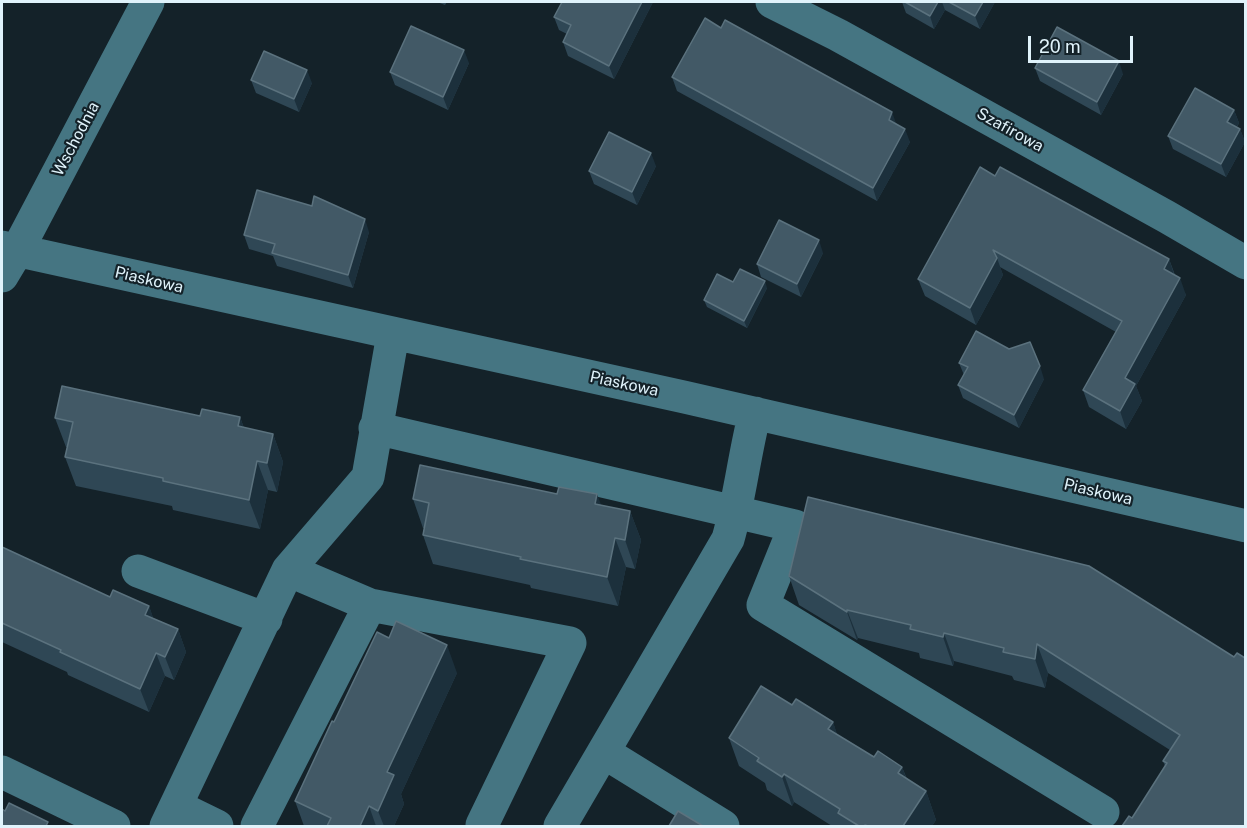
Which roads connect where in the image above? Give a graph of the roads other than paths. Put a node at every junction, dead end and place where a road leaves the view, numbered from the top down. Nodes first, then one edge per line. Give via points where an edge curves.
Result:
1 (148, 2) edge
2 (772, 2) edge
3 (7, 258) edge
4 (1245, 263) edge
5 (393, 334) junction
6 (755, 413) junction
7 (375, 428) junction
8 (736, 511) junction
9 (1245, 526) edge
10 (288, 570) junction
11 (138, 571) dead end
12 (370, 605) junction
13 (266, 619) junction
14 (605, 753) junction
15 (2, 772) edge
16 (1103, 812) dead end
17 (171, 816) edge
18 (482, 825) edge
19 (114, 826) edge
20 (217, 826) edge
21 (257, 826) edge
22 (560, 826) edge
23 (723, 826) edge

1 - 3 street, Wschodnia
2 - 4 street, Szafirowa
3 - 5 street, Piaskowa
5 - 6 street, Piaskowa
5 - 7 street
6 - 8 street
6 - 9 street, Piaskowa
7 - 8 street
7 - 10 street via 368,477
8 - 14 street via 728,539
8 - 16 street via 795,526 763,605
10 - 12 street
10 - 13 street
11 - 13 street
12 - 18 street via 570,643
12 - 21 street
13 - 17 street
14 - 22 street
14 - 23 street
15 - 19 street
17 - 20 street

